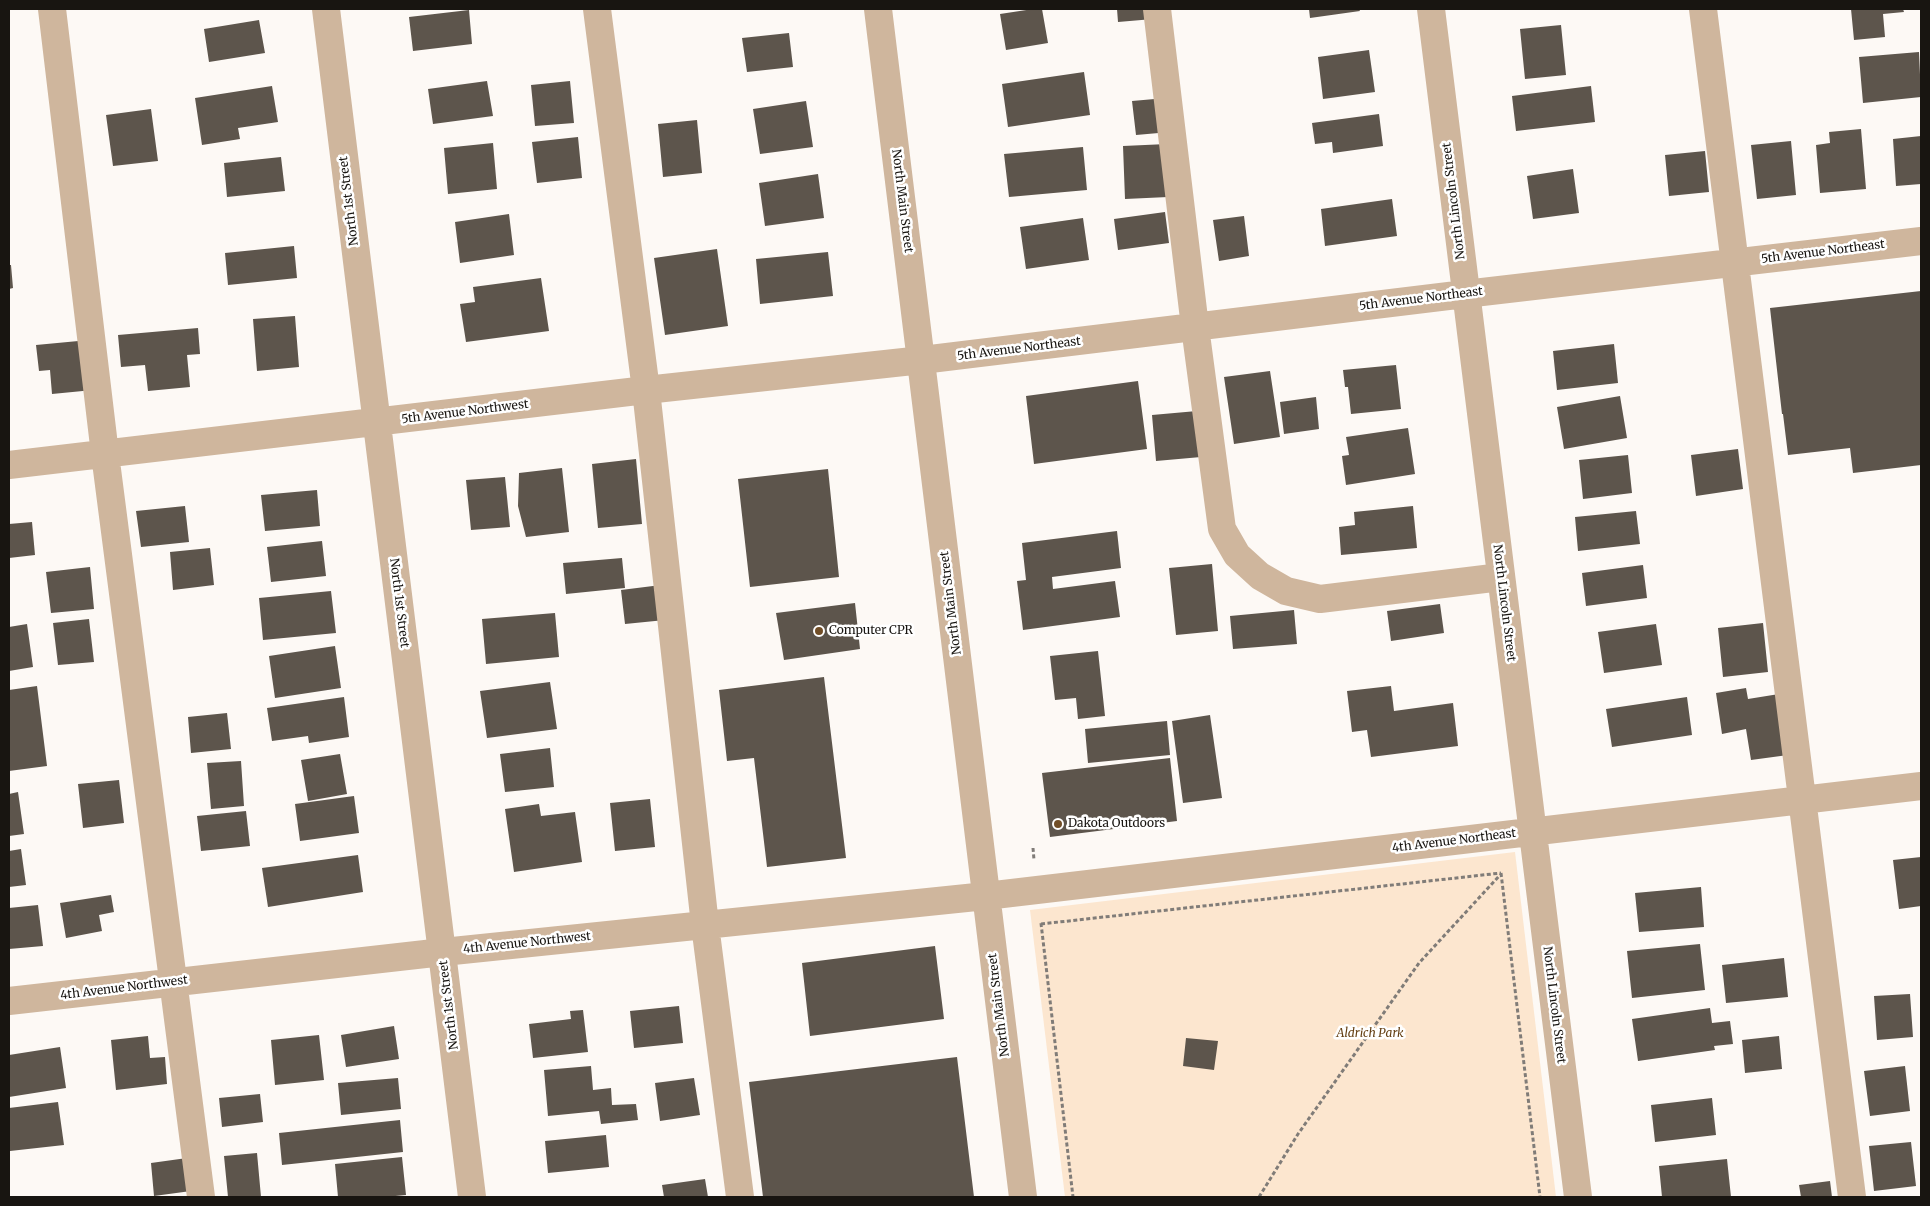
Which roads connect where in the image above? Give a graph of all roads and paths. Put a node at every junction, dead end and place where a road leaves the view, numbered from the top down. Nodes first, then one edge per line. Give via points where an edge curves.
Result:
1 (52, 9) edge
2 (326, 9) edge
3 (597, 9) edge
4 (878, 9) edge
5 (1157, 9) edge
6 (1431, 9) edge
7 (1703, 9) edge
8 (1921, 241) edge
9 (1734, 263) junction
10 (1465, 294) junction
11 (1196, 327) junction
12 (922, 360) junction
13 (646, 390) junction
14 (376, 422) junction
15 (105, 454) junction
16 (9, 465) edge
17 (1501, 577) junction
18 (1921, 786) edge
19 (1803, 800) junction
20 (1533, 831) junction
21 (1033, 848) dead end
22 (1501, 873) junction
23 (1037, 890) junction
24 (986, 896) junction
25 (1041, 924) junction
26 (705, 925) junction
27 (443, 952) junction
28 (174, 982) junction
29 (9, 1002) edge
30 (201, 1197) edge
31 (472, 1197) edge
32 (740, 1197) edge
33 (1023, 1197) edge
34 (1074, 1197) edge
35 (1259, 1197) edge
36 (1540, 1197) edge
37 (1578, 1197) edge
38 (1852, 1197) edge

1 - 15 street
2 - 14 street, North 1st Street
3 - 13 street
4 - 12 street, North Main Street
5 - 11 street
6 - 10 street, North Lincoln Street
7 - 9 street
8 - 9 street, 5th Avenue Northeast
9 - 10 street, 5th Avenue Northeast
9 - 19 street
10 - 11 street, 5th Avenue Northeast
10 - 17 street, North Lincoln Street
11 - 12 street, 5th Avenue Northeast
11 - 17 street via 1222,529 1237,555 1260,576 1286,591 1320,599
12 - 13 street, 5th Avenue Northwest
12 - 24 street, North Main Street
13 - 14 street, 5th Avenue Northwest
13 - 26 street
14 - 15 street, 5th Avenue Northwest
14 - 27 street, North 1st Street
15 - 16 street, 5th Avenue Northwest
15 - 28 street
17 - 20 street, North Lincoln Street
18 - 19 street, 4th Avenue Northeast
19 - 20 street, 4th Avenue Northeast
19 - 38 street
20 - 23 street, 4th Avenue Northeast
20 - 37 street, North Lincoln Street
21 - 23 path
22 - 25 path
22 - 35 path via 1419,963 1298,1134
22 - 36 path
23 - 24 street, 4th Avenue Northeast
23 - 25 path
24 - 26 street, 4th Avenue Northwest
24 - 33 street, North Main Street
25 - 34 path
26 - 27 street, 4th Avenue Northwest
26 - 32 street
27 - 28 street, 4th Avenue Northwest
27 - 31 street, North 1st Street
28 - 29 street, 4th Avenue Northwest
28 - 30 street

